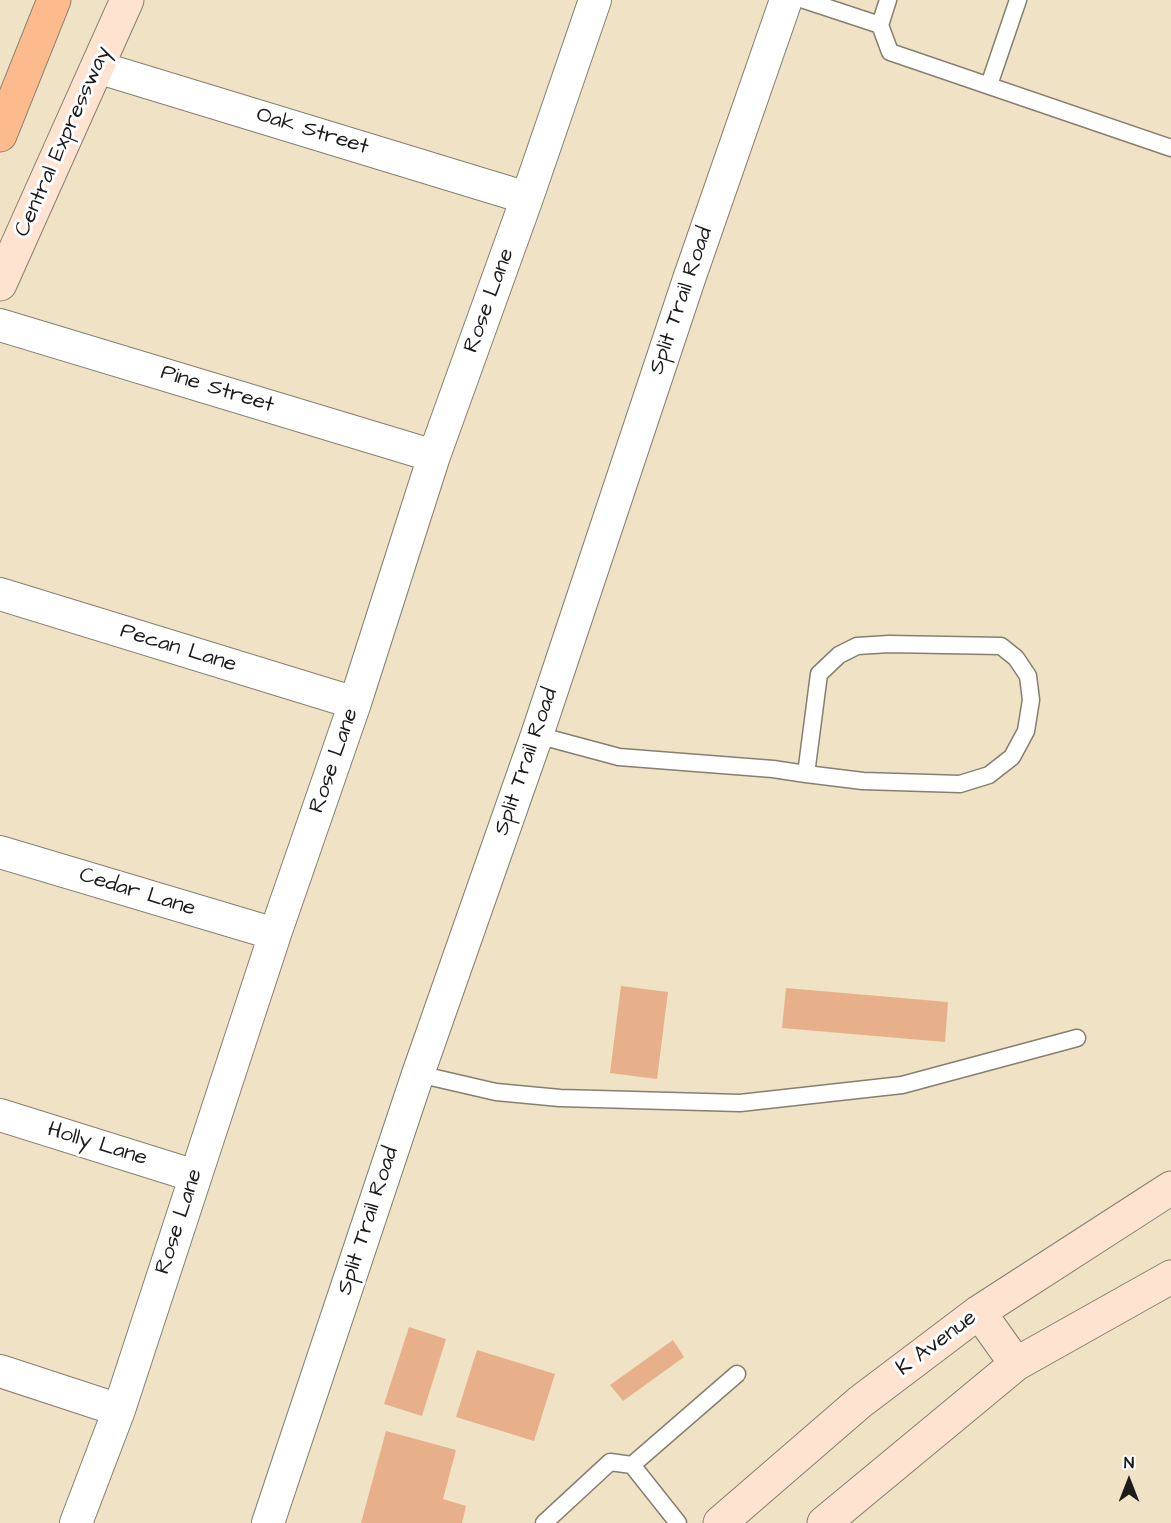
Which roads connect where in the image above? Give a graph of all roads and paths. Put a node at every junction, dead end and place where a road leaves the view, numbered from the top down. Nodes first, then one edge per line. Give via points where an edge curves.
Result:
1 (54, 0) edge
2 (127, 0) edge
3 (595, 0) edge
4 (786, 0) edge
5 (804, 0) edge
6 (888, 0) edge
7 (1018, 0) edge
8 (880, 25) junction
9 (97, 67) junction
10 (989, 85) junction
11 (0, 135) edge
12 (1171, 148) edge
13 (527, 198) junction
14 (0, 284) edge
15 (0, 325) edge
16 (434, 456) junction
17 (0, 594) edge
18 (355, 703) junction
19 (537, 735) junction
20 (806, 774) junction
21 (0, 852) edge
22 (275, 934) junction
23 (1077, 1038) dead end
24 (418, 1074) junction
25 (0, 1115) edge
26 (195, 1176) junction
27 (1171, 1188) edge
28 (1171, 1277) edge
29 (979, 1312) junction
30 (1016, 1364) junction
31 (0, 1371) edge
32 (737, 1374) dead end
33 (119, 1410) junction
34 (632, 1465) junction
35 (76, 1523) edge
36 (268, 1523) edge
37 (544, 1523) edge
38 (678, 1523) edge
39 (720, 1523) edge
40 (824, 1523) edge

1 - 11 highway
2 - 9 main road, Central Expressway
3 - 13 street, Rose Lane
4 - 19 street, Split Trail Road
5 - 8 lane
6 - 8 lane
7 - 10 lane
8 - 10 lane via 890,52
9 - 13 street, Oak Street
9 - 14 main road, Central Expressway
10 - 12 lane
13 - 16 street, Rose Lane
15 - 16 street, Pine Street
16 - 18 street, Rose Lane
17 - 18 street, Pecan Lane
18 - 22 street, Rose Lane
19 - 20 lane via 619,757
19 - 24 street, Split Trail Road
20 - 20 lane via 863,781 960,784 989,775 1012,758 1026,731 1031,700 1028,676 1001,645 857,646 838,655 819,674
21 - 22 street, Cedar Lane
22 - 26 street, Rose Lane
23 - 24 lane via 902,1085 740,1102 550,1097 496,1092
24 - 36 street, Split Trail Road
25 - 26 street, Holly Lane
26 - 33 street, Rose Lane
27 - 29 main road, K Avenue
28 - 30 main road
29 - 30 main road
29 - 39 main road, K Avenue via 860,1402
30 - 40 main road
31 - 33 street
32 - 34 lane
33 - 35 street, Rose Lane
34 - 37 lane via 610,1462
34 - 38 lane

